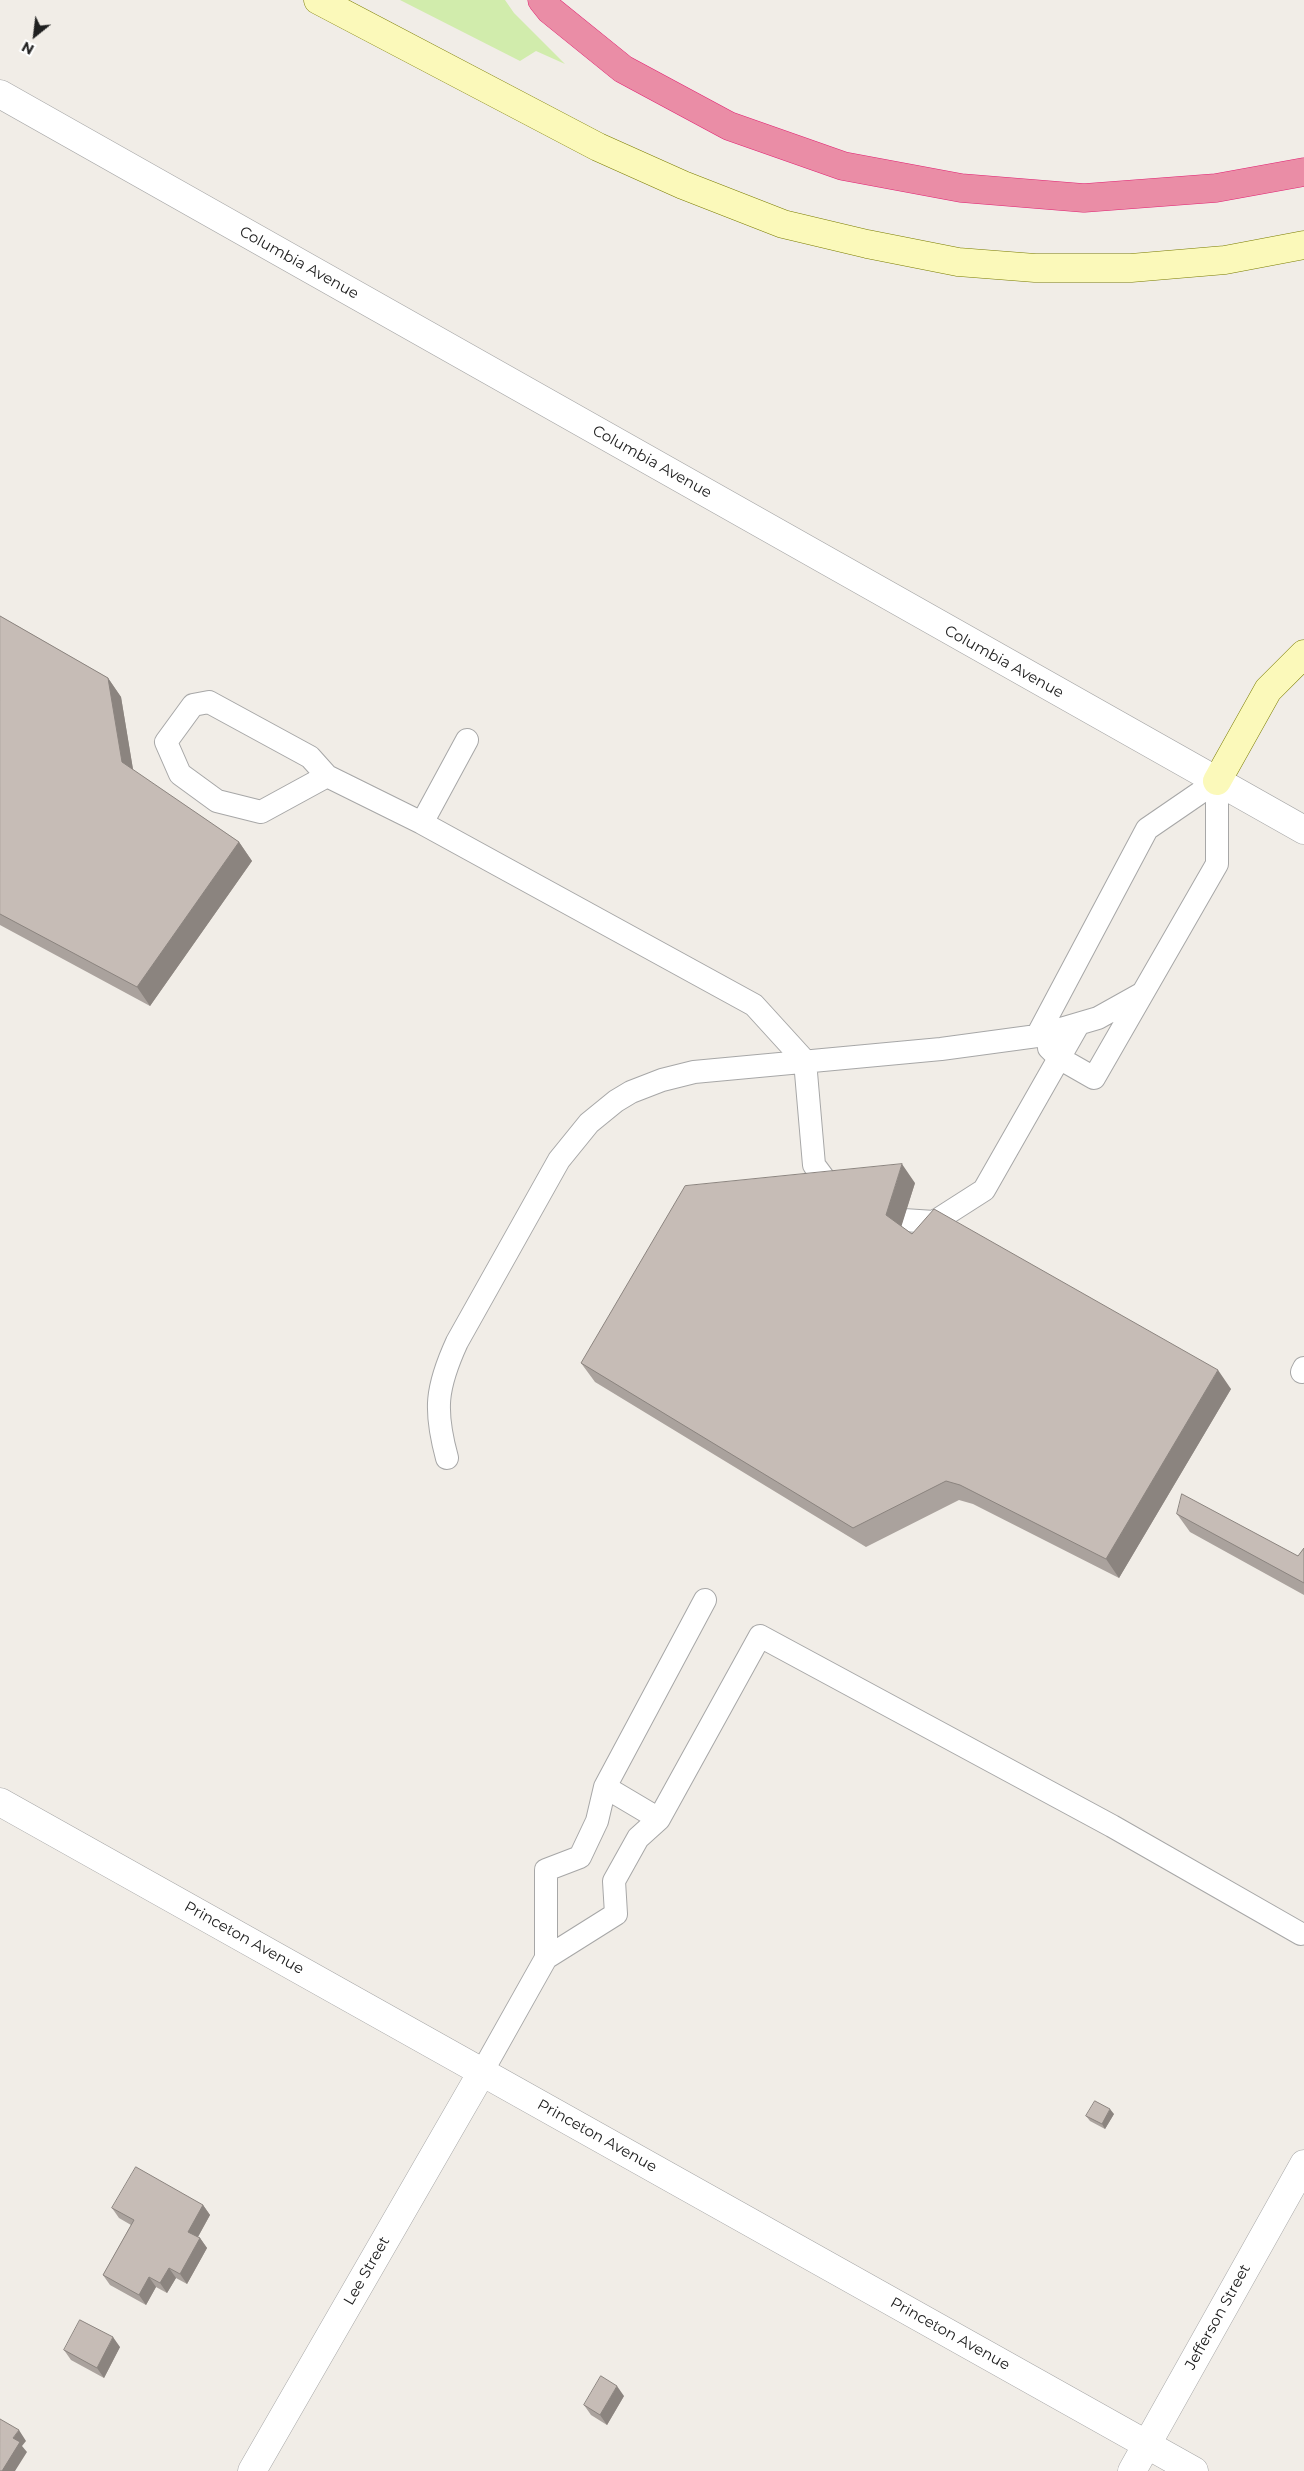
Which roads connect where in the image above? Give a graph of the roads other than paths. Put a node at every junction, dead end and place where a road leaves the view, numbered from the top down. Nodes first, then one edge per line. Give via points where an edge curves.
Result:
1 (318, 0) edge
2 (542, 0) edge
3 (0, 94) edge
4 (1304, 172) edge
5 (1304, 245) edge
6 (1304, 654) edge
7 (467, 740) dead end
8 (326, 776) junction
9 (1217, 781) junction
10 (422, 822) junction
11 (1304, 830) edge
12 (1141, 994) junction
13 (1078, 1025) junction
14 (1037, 1036) junction
15 (1059, 1058) junction
16 (805, 1062) junction
17 (447, 1458) dead end
18 (705, 1600) dead end
19 (604, 1787) junction
20 (0, 1802) edge
21 (659, 1818) junction
22 (1301, 1934) dead end
23 (546, 1958) junction
24 (482, 2072) junction
25 (1304, 2164) edge
26 (1147, 2445) junction
27 (252, 2471) edge
28 (1132, 2471) edge
29 (1194, 2471) edge

1 - 5 main road via 598,147 783,224 958,262 1035,268 1131,268 1216,261
2 - 4 highway via 623,69 729,126 843,166 961,188 1084,198 1216,188
3 - 9 street, Columbia Avenue
6 - 9 main road via 1268,690
7 - 10 lane
8 - 8 lane via 310,757 209,702 193,704 166,742 180,774 217,802 261,812
8 - 10 lane
9 - 11 street, Columbia Avenue
9 - 12 lane via 1217,864
9 - 14 lane via 1147,829
10 - 16 lane via 754,1005
12 - 13 lane via 1098,1018
12 - 15 lane via 1094,1078
13 - 14 lane
13 - 15 lane
14 - 15 lane
14 - 16 lane
15 - 16 lane via 984,1190 934,1222 850,1214 814,1165
16 - 17 lane via 694,1072 662,1080 616,1101 578,1134 554,1168 445,1369 438,1403 439,1429
18 - 19 lane
19 - 21 lane
19 - 23 lane via 597,1821 580,1857 546,1870
20 - 24 street, Princeton Avenue
21 - 22 lane via 760,1636 1112,1826
21 - 23 lane via 638,1838 614,1881 616,1914
23 - 24 lane
24 - 26 street, Princeton Avenue
24 - 27 street, Lee Street
25 - 26 street, Jefferson Street
26 - 28 street, Jefferson Street
26 - 29 street, Princeton Avenue

